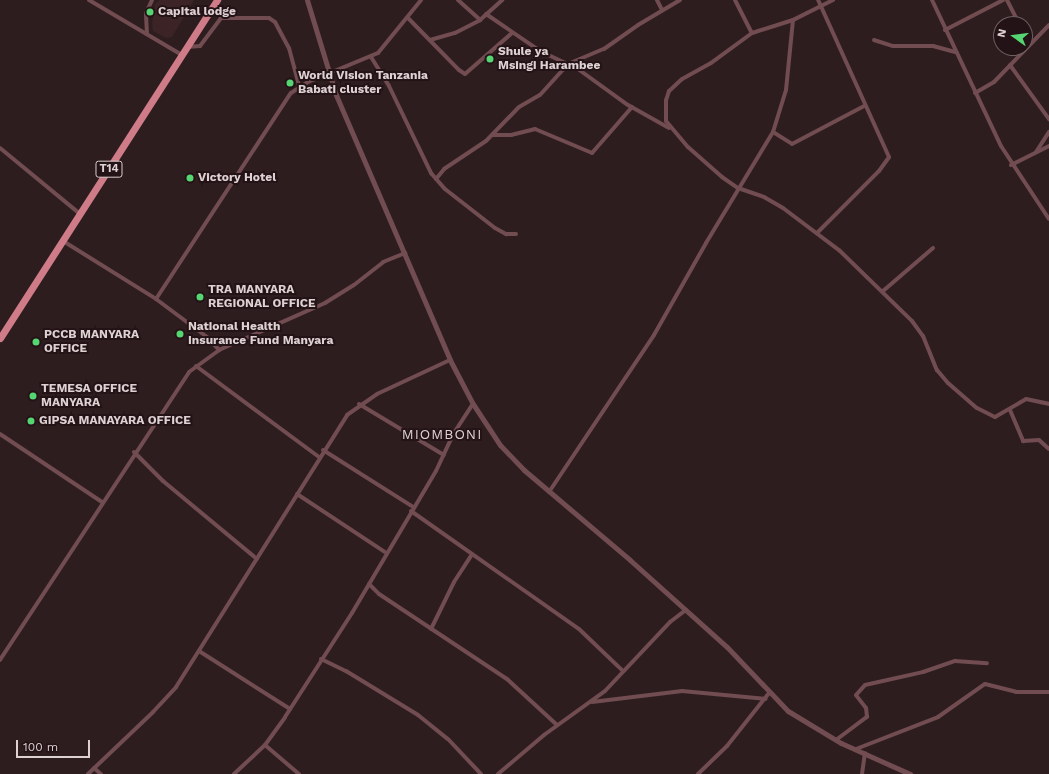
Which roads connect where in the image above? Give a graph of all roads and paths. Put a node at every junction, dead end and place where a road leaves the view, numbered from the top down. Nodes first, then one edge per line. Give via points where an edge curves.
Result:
1 (89, 0) edge
2 (152, 0) edge
3 (217, 0) edge
4 (307, 0) edge
5 (421, 0) edge
6 (458, 0) edge
7 (502, 0) edge
8 (657, 0) edge
9 (680, 0) edge
10 (735, 0) edge
11 (818, 0) edge
12 (834, 0) edge
13 (932, 0) edge
14 (1003, 0) edge
15 (1007, 0) edge
16 (821, 6) junction
17 (662, 10) junction
18 (486, 14) junction
19 (1015, 16) edge
20 (408, 18) junction
21 (480, 20) junction
22 (793, 20) junction
23 (1049, 25) edge
24 (945, 30) junction
25 (512, 33) junction
26 (752, 33) junction
27 (147, 34) junction
28 (430, 40) junction
29 (874, 40) dead end
30 (1033, 40) edge
31 (187, 47) junction
32 (955, 52) junction
33 (182, 55) junction
34 (1018, 56) edge
35 (371, 57) junction
36 (568, 64) junction
37 (1010, 65) junction
38 (328, 74) junction
39 (299, 86) junction
40 (975, 93) junction
41 (864, 106) junction
42 (632, 107) junction
43 (1049, 119) edge
44 (670, 128) junction
45 (773, 132) junction
46 (1049, 132) edge
47 (492, 135) junction
48 (1049, 146) edge
49 (0, 148) edge
50 (1036, 153) junction
51 (1011, 164) junction
52 (436, 178) junction
53 (738, 188) junction
54 (80, 215) junction
55 (1049, 219) edge
56 (818, 232) junction
57 (516, 234) dead end
58 (64, 241) junction
59 (933, 248) dead end
60 (405, 253) junction
61 (883, 291) junction
62 (156, 299) junction
63 (0, 338) edge
64 (219, 350) junction
65 (450, 360) junction
66 (196, 366) junction
67 (359, 404) junction
68 (474, 404) junction
69 (1049, 404) edge
70 (1010, 410) junction
71 (0, 434) edge
72 (1049, 448) edge
73 (323, 450) junction
74 (134, 452) junction
75 (444, 455) junction
76 (319, 457) junction
77 (549, 492) junction
78 (297, 494) junction
79 (102, 502) junction
80 (412, 509) junction
81 (385, 552) junction
82 (472, 554) junction
83 (257, 559) junction
84 (368, 584) junction
85 (686, 610) junction
86 (431, 629) junction
87 (199, 651) junction
88 (321, 659) junction
89 (0, 660) edge
90 (987, 664) dead end
91 (623, 671) junction
92 (1049, 692) edge
93 (769, 693) junction
94 (766, 699) junction
95 (589, 702) junction
96 (290, 709) junction
97 (557, 725) junction
98 (836, 740) junction
99 (265, 745) junction
100 (856, 749) junction
101 (865, 752) junction
102 (94, 768) junction
103 (88, 774) edge
104 (100, 774) edge
105 (234, 774) edge
106 (299, 774) edge
107 (481, 774) edge
108 (498, 774) edge
109 (698, 774) edge
110 (862, 774) edge
111 (910, 774) edge

1 - 27 street
2 - 27 street via 146,13
3 - 31 highway, T14
4 - 38 street
5 - 20 street
6 - 21 street
7 - 18 street
8 - 17 street
9 - 17 street
10 - 26 street
11 - 16 street
12 - 16 street
13 - 24 street
14 - 24 street
15 - 19 street
16 - 22 street
16 - 41 street
17 - 36 street via 604,49
18 - 21 street
18 - 25 street
20 - 28 street
20 - 35 street via 384,49
21 - 28 street via 455,33
22 - 26 street
22 - 45 street via 786,90
23 - 30 street
24 - 32 street
25 - 28 street via 465,74
25 - 36 street via 540,51
26 - 44 street via 674,85 664,106 666,121
27 - 33 street
29 - 32 street via 893,46 933,46
31 - 33 highway, T14
31 - 39 street via 200,46 221,18 269,18 290,48
32 - 40 street
33 - 54 highway, T14
34 - 37 street
35 - 38 street
35 - 52 street via 389,86 419,152
36 - 42 street via 578,68
36 - 47 street via 549,87 519,107
37 - 40 street via 994,82
37 - 43 street
38 - 39 street
38 - 60 street
39 - 62 street via 283,102
40 - 51 street
41 - 45 street via 792,144
41 - 56 street via 883,140 888,160
42 - 44 street
42 - 47 street via 592,153 535,129
44 - 53 street via 704,161
45 - 53 street via 759,159
46 - 50 street
47 - 52 street
48 - 50 street
49 - 54 street
50 - 51 street
51 - 55 street
52 - 57 street via 453,196 500,232
53 - 56 street via 777,204
53 - 77 street via 654,335
54 - 58 highway, T14
56 - 61 street
58 - 62 street
58 - 63 highway, T14
59 - 61 street
60 - 64 street via 383,262 354,285 325,303
60 - 65 street
61 - 70 street via 924,336 937,370 948,383 991,416 1000,416
62 - 64 street
64 - 66 street
65 - 67 street
65 - 68 street
66 - 74 street via 182,379
66 - 76 street
67 - 73 street
67 - 75 street
68 - 75 street via 452,436
68 - 77 street via 508,454
69 - 70 street via 1026,399
70 - 72 street via 1023,441 1039,440
71 - 79 street
73 - 76 street
73 - 80 street
74 - 79 street
74 - 83 street via 163,481
75 - 80 street
76 - 78 street
77 - 85 street
78 - 81 street
78 - 83 street
79 - 89 street via 34,612
80 - 81 street
80 - 82 street
81 - 84 street
82 - 86 street via 454,582
82 - 91 street via 579,629
83 - 87 street
84 - 86 street
84 - 88 street
85 - 91 street
85 - 93 street via 740,660
86 - 97 street via 507,679
87 - 96 street
87 - 102 street via 176,687 159,706
88 - 96 street
88 - 107 street via 346,670 418,715 448,738
90 - 98 street via 955,661 923,672 865,685 856,695 866,708 866,717
91 - 95 street
92 - 100 street via 1016,692 985,684 938,717
93 - 94 street
93 - 98 street via 800,720
94 - 95 street via 682,691
94 - 109 street via 727,746
95 - 97 street
96 - 99 street
97 - 108 street
98 - 100 street
99 - 105 street
99 - 106 street
100 - 101 street
101 - 110 street
101 - 111 street
102 - 103 street
102 - 104 street

